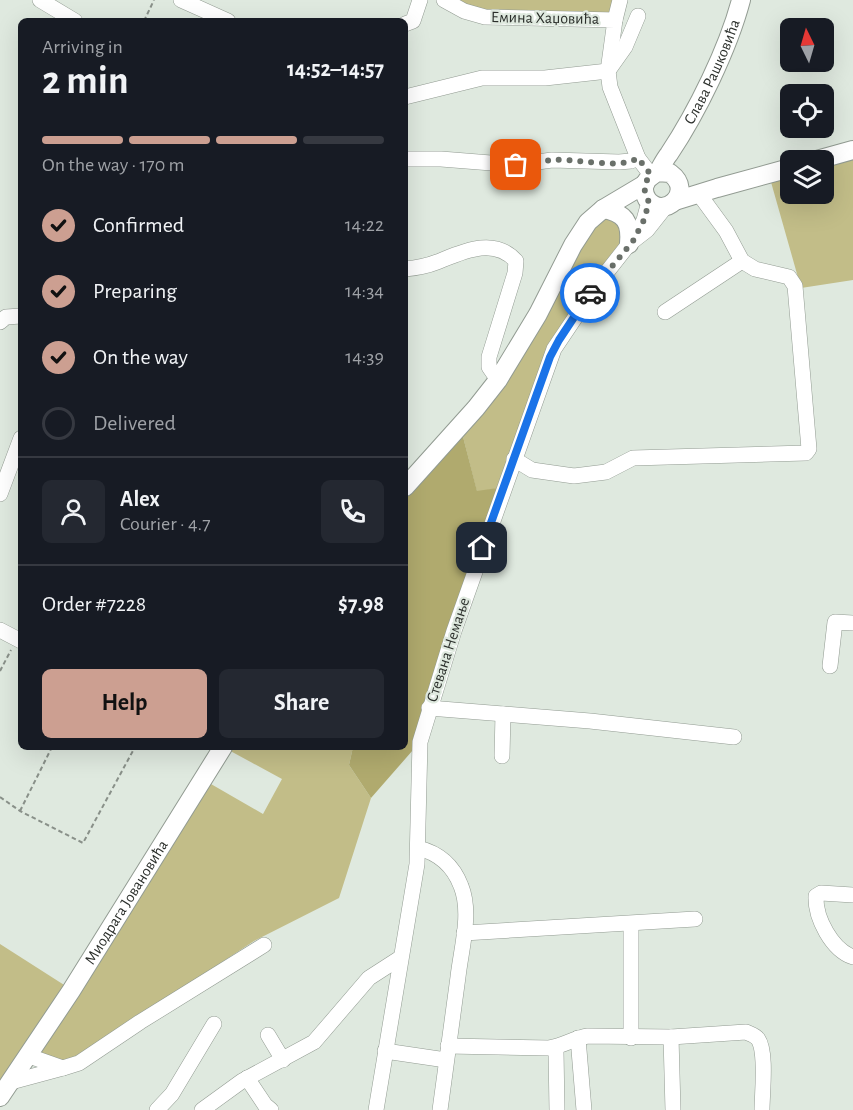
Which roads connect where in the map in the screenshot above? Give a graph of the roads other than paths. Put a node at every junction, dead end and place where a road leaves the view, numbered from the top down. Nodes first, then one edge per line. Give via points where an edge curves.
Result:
1 (40, 0) edge
2 (181, 0) edge
3 (420, 0) edge
4 (444, 0) edge
5 (620, 0) edge
6 (741, 0) edge
7 (638, 16) dead end
8 (70, 18) edge
9 (221, 18) edge
10 (615, 20) junction
11 (408, 23) edge
12 (608, 70) junction
13 (408, 96) edge
14 (853, 150) edge
15 (834, 155) edge
16 (638, 158) junction
17 (408, 159) edge
18 (780, 171) edge
19 (717, 188) junction
20 (661, 190) junction
21 (699, 194) junction
22 (606, 208) junction
23 (631, 242) junction
24 (742, 261) junction
25 (408, 268) edge
26 (0, 307) edge
27 (665, 312) dead end
28 (18, 314) edge
29 (18, 316) edge
30 (0, 322) edge
31 (498, 380) junction
32 (18, 446) edge
33 (514, 459) junction
34 (408, 484) edge
35 (0, 494) edge
36 (853, 623) edge
37 (0, 630) edge
38 (18, 640) edge
39 (830, 666) dead end
40 (429, 708) junction
41 (503, 714) junction
42 (734, 737) dead end
43 (221, 750) edge
44 (502, 756) dead end
45 (418, 848) junction
46 (853, 895) edge
47 (695, 919) dead end
48 (631, 924) junction
49 (464, 933) junction
50 (264, 945) dead end
51 (853, 957) edge
52 (400, 958) junction
53 (214, 1024) dead end
54 (268, 1035) dead end
55 (671, 1037) junction
56 (578, 1038) junction
57 (631, 1038) junction
58 (554, 1047) junction
59 (385, 1051) junction
60 (447, 1053) junction
61 (29, 1056) junction
62 (283, 1060) junction
63 (63, 1068) junction
64 (247, 1078) junction
65 (5, 1090) edge
66 (157, 1110) edge
67 (202, 1110) edge
68 (271, 1110) edge
69 (376, 1110) edge
70 (440, 1110) edge
71 (557, 1110) edge
72 (584, 1110) edge
73 (674, 1110) edge
74 (762, 1110) edge

1 - 8 street
2 - 9 street
3 - 11 street via 413,21
4 - 10 street, Емина Хаџовића via 485,17
5 - 10 street, Емина Хаџовића
6 - 20 main road, Слава Рашковића via 720,56 678,141
7 - 12 street via 625,47
10 - 12 street, Емина Хаџовића
12 - 13 street via 545,78 482,78
12 - 16 street, Емина Хаџовића via 610,87
14 - 15 main road
16 - 17 street via 516,165
16 - 20 street, Емина Хаџовића
18 - 19 main road
19 - 20 main road
19 - 21 main road
20 - 21 main road
20 - 22 main road
20 - 23 street, Стевана Немање
21 - 24 street
22 - 23 main road via 626,221
22 - 31 main road via 588,222 573,245
23 - 33 street, Стевана Немање via 559,340
24 - 27 street
24 - 33 street via 755,269 789,277 795,286 810,442 806,453 633,458 606,471 574,476 532,470
25 - 31 street via 483,248 511,255 516,261 489,357 489,367
26 - 28 street
29 - 30 street
31 - 34 main road
32 - 35 street
33 - 40 street, Стевана Немање
36 - 39 street via 835,622
37 - 38 street
40 - 41 street
40 - 45 street, Стевана Немање via 418,753
41 - 42 street
41 - 44 street
43 - 61 main road, Миодрага Јовановића
45 - 49 street via 441,857 461,885
45 - 52 street, Стевана Немање
46 - 51 street via 816,896 817,914 824,929 843,952
47 - 48 street
48 - 49 street
48 - 57 street
49 - 60 street
50 - 63 street, Миодрага Јовановића via 88,1058
52 - 59 street, Стевана Немање
52 - 62 street via 369,978 320,1038
53 - 66 street via 172,1094
54 - 62 street
55 - 57 street
55 - 73 street
55 - 74 street via 746,1032 753,1035 762,1050
56 - 57 street
56 - 58 street
56 - 72 street
58 - 60 street
58 - 71 street
59 - 60 street
59 - 69 street, Стевана Немање
60 - 70 street
61 - 63 street
61 - 65 main road, Миодрага Јовановића
62 - 64 street
63 - 65 street, Миодрага Јовановића
64 - 67 street
64 - 68 street

